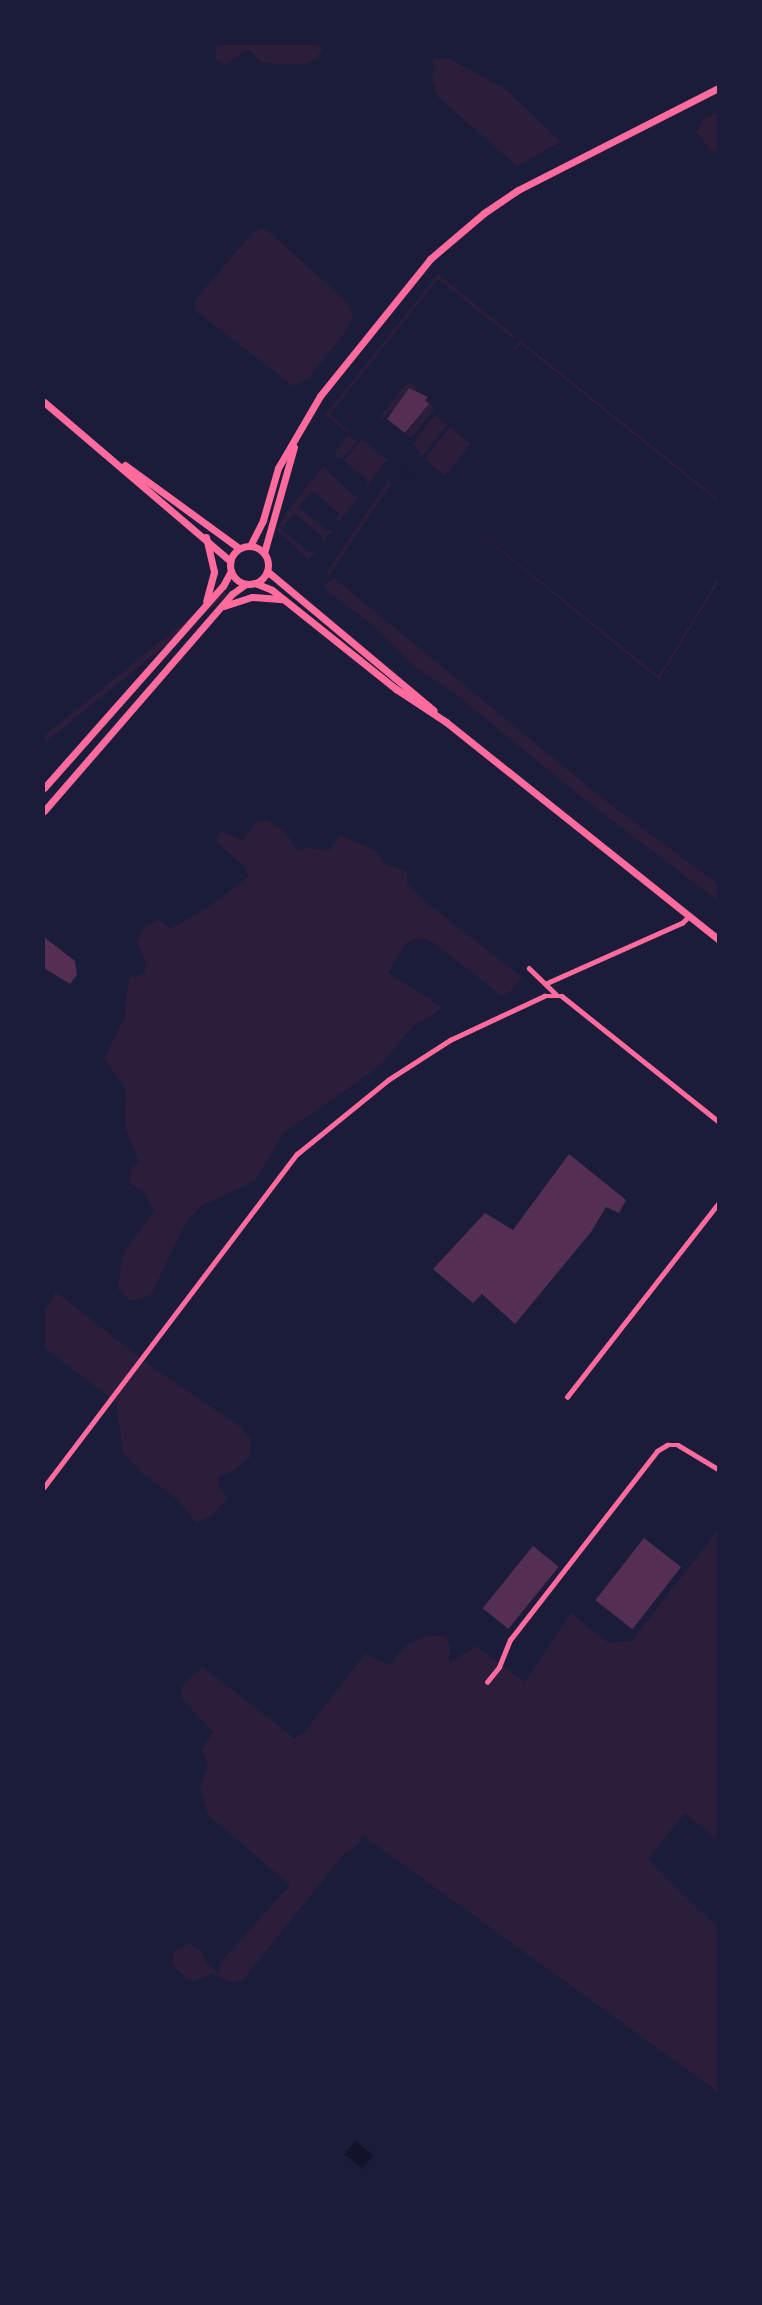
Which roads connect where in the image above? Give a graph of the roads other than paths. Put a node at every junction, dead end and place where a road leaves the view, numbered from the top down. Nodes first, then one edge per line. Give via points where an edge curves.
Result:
1 (718, 88) edge
2 (44, 402) edge
3 (298, 434) junction
4 (114, 459) junction
5 (206, 537) junction
6 (250, 546) junction
7 (239, 548) junction
8 (264, 553) junction
9 (230, 561) junction
10 (231, 571) junction
11 (267, 571) junction
12 (255, 583) junction
13 (246, 584) junction
14 (283, 598) junction
15 (206, 603) junction
16 (221, 607) junction
17 (446, 722) junction
18 (44, 788) edge
19 (44, 811) edge
20 (689, 916) junction
21 (718, 939) edge
22 (529, 968) dead end
23 (547, 983) junction
24 (556, 994) junction
25 (718, 1121) edge
26 (718, 1204) edge
27 (567, 1397) dead end
28 (718, 1469) edge
29 (44, 1487) edge
30 (487, 1683) dead end

1 - 3 main road via 518,190 453,238 430,259 345,363
2 - 4 main road
3 - 6 main road via 278,468 261,525
3 - 8 main road
4 - 5 main road
4 - 7 main road via 150,480
5 - 9 main road
5 - 15 main road via 214,572
6 - 7 main road
6 - 8 main road
7 - 9 main road
8 - 11 main road
9 - 10 main road
10 - 13 main road
10 - 15 main road
11 - 12 main road
11 - 17 main road
12 - 13 main road
12 - 14 main road
13 - 16 main road
14 - 16 main road via 252,597
14 - 17 main road via 396,689
15 - 18 main road
16 - 19 main road
17 - 20 main road
20 - 21 main road
20 - 23 street via 682,923
22 - 23 street
23 - 24 street
24 - 25 street
24 - 29 street via 544,996 433,1049 311,1140
26 - 27 street
28 - 30 street via 672,1444 657,1451 510,1640 499,1667

